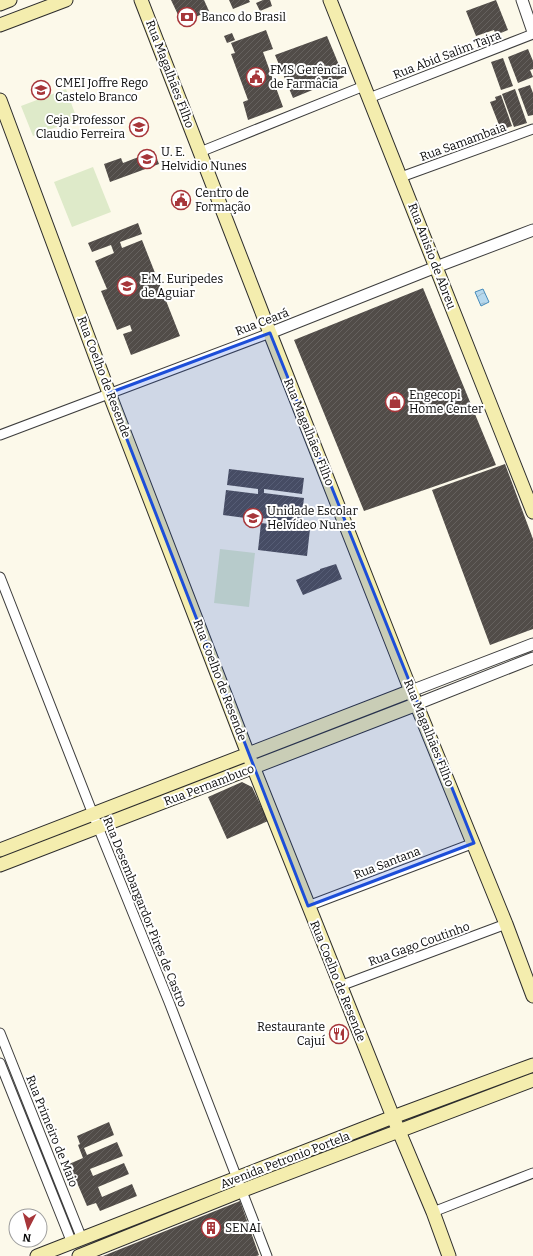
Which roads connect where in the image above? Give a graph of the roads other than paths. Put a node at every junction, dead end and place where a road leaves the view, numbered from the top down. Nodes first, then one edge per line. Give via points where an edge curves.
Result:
1 (10, 0) edge
2 (66, 0) edge
3 (142, 0) edge
4 (330, 0) edge
5 (522, 0) edge
6 (0, 4) edge
7 (0, 25) edge
8 (533, 33) edge
9 (364, 86) junction
10 (369, 98) junction
11 (0, 100) edge
12 (533, 129) edge
13 (200, 152) junction
14 (401, 177) junction
15 (533, 230) edge
16 (436, 267) junction
17 (270, 333) junction
18 (109, 393) junction
19 (0, 435) edge
20 (533, 512) edge
21 (0, 577) edge
22 (533, 644) edge
23 (533, 658) edge
24 (411, 691) junction
25 (417, 704) junction
26 (248, 754) junction
27 (254, 768) junction
28 (93, 814) junction
29 (98, 827) junction
30 (474, 843) junction
31 (0, 850) edge
32 (0, 865) edge
33 (308, 906) junction
34 (506, 924) junction
35 (340, 986) junction
36 (533, 996) edge
37 (0, 1033) edge
38 (0, 1063) edge
39 (533, 1064) edge
40 (533, 1080) edge
41 (393, 1117) junction
42 (399, 1132) junction
43 (533, 1174) edge
44 (238, 1185) junction
45 (433, 1212) junction
46 (77, 1241) junction
47 (37, 1256) edge
48 (81, 1256) edge
49 (267, 1256) edge
50 (449, 1256) edge

1 - 6 main road
2 - 7 main road
3 - 13 main road, Rua Magalhães Filho
4 - 9 main road, Rua Anisio de Abreu
5 - 8 street
8 - 10 street, Rua Abid Salim Tajra
9 - 10 main road, Rua Anisio de Abreu
9 - 13 street
10 - 14 main road, Rua Anisio de Abreu
11 - 18 main road, Rua Coelho de Resende
12 - 14 street, Rua Samambaia
13 - 17 main road, Rua Magalhães Filho
14 - 16 main road, Rua Anisio de Abreu
15 - 16 street, Rua Ceará
16 - 17 street, Rua Ceará
16 - 20 main road, Rua Anisio de Abreu
17 - 18 street, Rua Ceará
17 - 24 main road, Rua Magalhães Filho
18 - 19 street, Rua Ceará
18 - 26 main road, Rua Coelho de Resende
21 - 28 street, Rua Desembargardor Pires de Castro
22 - 24 street
23 - 25 street
24 - 25 main road, Rua Magalhães Filho
24 - 26 main road, Rua Pernambuco
25 - 27 main road, Rua Pernambuco
25 - 30 main road, Rua Magalhães Filho
26 - 27 main road, Rua Coelho de Resende
26 - 28 main road, Rua Pernambuco
27 - 29 main road, Rua Pernambuco
27 - 33 main road, Rua Coelho de Resende
28 - 29 street, Rua Desembargardor Pires de Castro
28 - 31 main road, Rua Pernambuco
29 - 32 main road, Rua Pernambuco
29 - 44 street, Rua Desembargardor Pires de Castro via 169,1002
30 - 33 street, Rua Santana
30 - 34 main road, Rua Magalhães Filho
33 - 35 main road, Rua Coelho de Resende
34 - 35 street, Rua Gago Coutinho
34 - 36 main road, Rua Magalhães Filho
35 - 41 main road, Rua Coelho de Resende
37 - 46 street, Rua Primeiro de Maio
38 - 46 street, Rua Primeiro de Maio
39 - 41 main road, Avenida Petronio Portela
40 - 42 main road, Avenida Petronio Portela
41 - 42 main road, Rua Coelho de Resende
41 - 44 main road, Avenida Petronio Portela
42 - 44 main road, Avenida Petronio Portela
42 - 45 main road, Rua Coelho de Resende
43 - 45 street
44 - 46 main road, Avenida Petronio Portela
44 - 48 main road, Avenida Petronio Portela
44 - 49 street, Rua Desembargardor Pires de Castro
45 - 50 main road, Rua Coelho de Resende
46 - 47 main road, Avenida Petronio Portela

